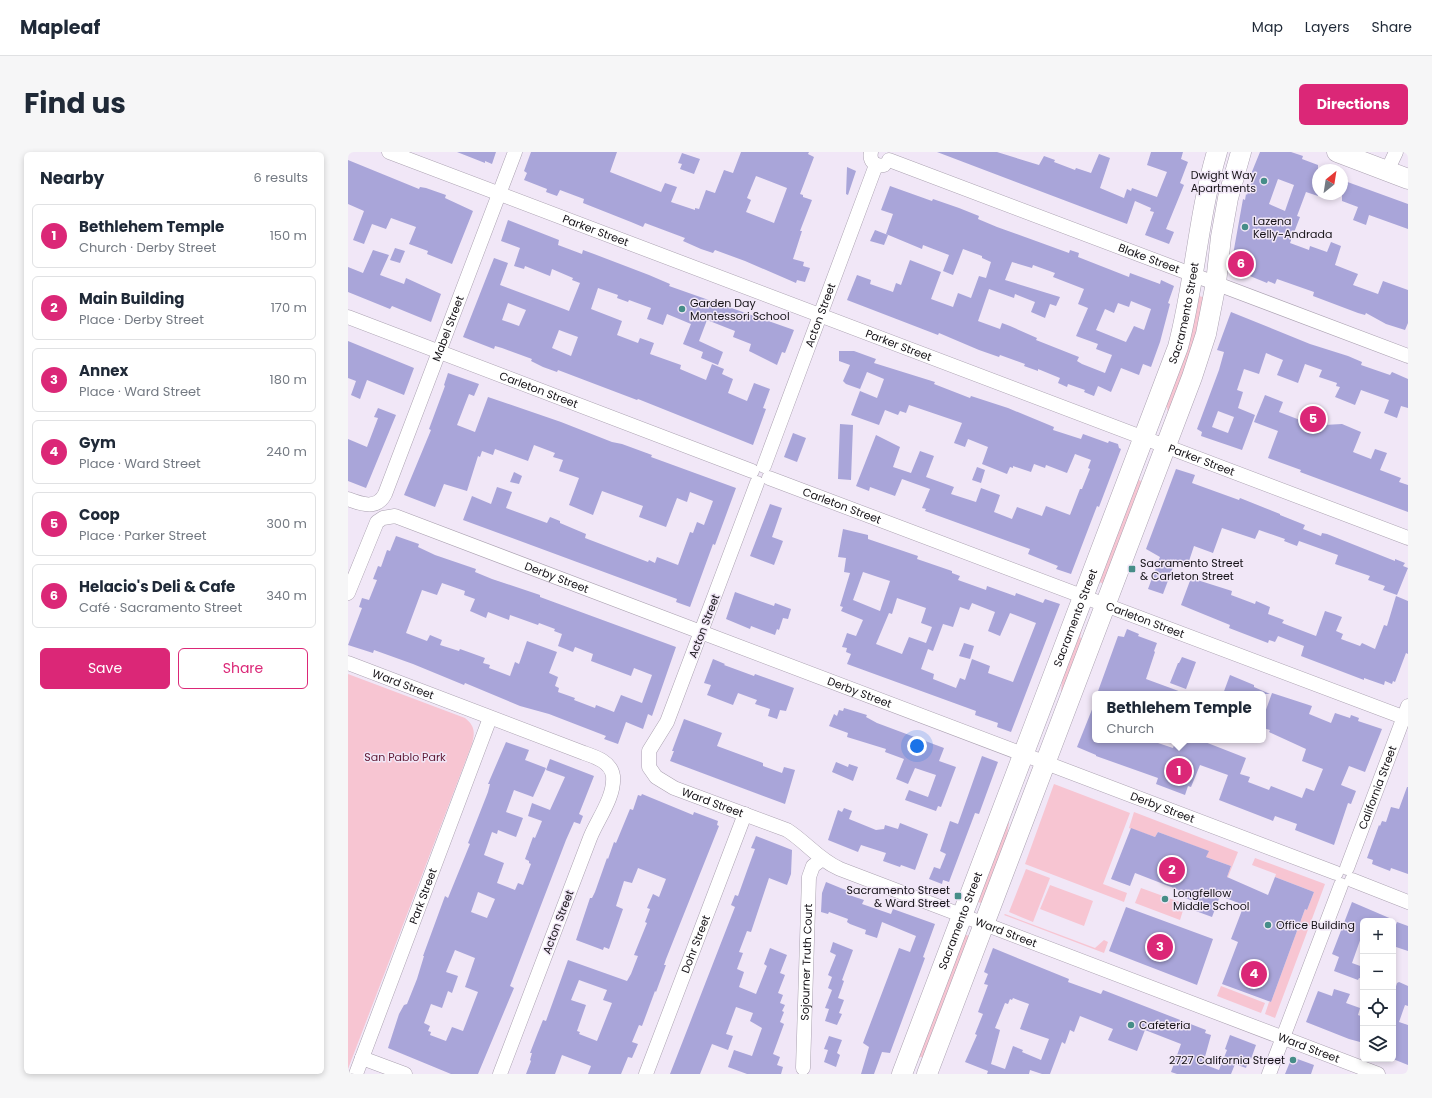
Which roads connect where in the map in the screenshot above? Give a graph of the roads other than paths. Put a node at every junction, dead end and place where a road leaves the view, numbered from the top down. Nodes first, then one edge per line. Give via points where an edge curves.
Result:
1 (388, 152) edge
2 (515, 152) edge
3 (1217, 152) edge
4 (1241, 152) edge
5 (1337, 152) edge
6 (1396, 152) edge
7 (878, 156) edge
8 (1387, 171) junction
9 (1408, 179) edge
10 (499, 193) junction
11 (1193, 275) junction
12 (1216, 283) junction
13 (820, 315) junction
14 (348, 317) edge
15 (438, 352) junction
16 (1408, 356) edge
17 (1144, 438) junction
18 (1166, 446) junction
19 (760, 474) junction
20 (348, 499) edge
21 (1408, 538) edge
22 (348, 593) edge
23 (1084, 596) junction
24 (1106, 604) junction
25 (701, 633) junction
26 (348, 663) edge
27 (1407, 714) edge
28 (490, 718) junction
29 (1024, 755) junction
30 (1046, 763) junction
31 (649, 767) joint
32 (612, 770) joint
33 (745, 814) junction
34 (821, 860) junction
35 (1344, 877) junction
36 (1408, 902) edge
37 (963, 916) junction
38 (985, 924) junction
39 (1283, 1037) junction
40 (362, 1058) junction
41 (803, 1072) edge
42 (356, 1074) edge
43 (405, 1074) edge
44 (500, 1074) edge
45 (646, 1074) edge
46 (902, 1074) edge
47 (927, 1074) edge
48 (1269, 1074) edge
49 (1378, 1074) edge

1 - 10 street, Parker Street
2 - 10 street, Mabel Street
3 - 11 street, Sacramento Street via 1202,212
4 - 12 street, Sacramento Street via 1228,198
5 - 8 street
6 - 8 street
7 - 11 street, Blake Street
7 - 13 street, Acton Street
8 - 9 street
10 - 13 street, Parker Street
10 - 15 street, Mabel Street
11 - 12 street, Blake Street
11 - 17 street, Sacramento Street via 1178,347
12 - 16 street, Blake Street
12 - 18 street, Sacramento Street via 1204,341
13 - 17 street, Parker Street
13 - 19 street, Acton Street
14 - 15 street, Carleton Street
15 - 19 street, Carleton Street
15 - 20 street, Mabel Street via 384,497 370,505
17 - 18 street, Parker Street
17 - 23 street, Sacramento Street
18 - 21 street, Parker Street
18 - 24 street, Sacramento Street
19 - 23 street, Carleton Street
19 - 25 street, Acton Street
22 - 25 street, Derby Street via 377,522 388,516 400,518
23 - 24 street, Carleton Street
23 - 29 street, Sacramento Street
24 - 27 street, Carleton Street
24 - 30 street, Sacramento Street
25 - 29 street, Derby Street
25 - 31 street, Acton Street via 667,722 649,751
26 - 28 street, Ward Street
27 - 35 street, California Street
28 - 32 street, Ward Street via 600,759
28 - 40 street, Park Street
29 - 30 street, Derby Street
29 - 37 street, Sacramento Street
30 - 35 street, Derby Street
30 - 38 street, Sacramento Street
31 - 33 street, Ward Street via 664,783
32 - 44 street, Acton Street via 610,793
33 - 34 street, Ward Street via 787,830
33 - 45 street, Dohr Street
34 - 37 street, Ward Street
34 - 41 street, Sojourner Truth Court via 814,866 809,877
35 - 36 street, Derby Street
35 - 39 street, California Street
37 - 38 street, Ward Street
37 - 46 street, Sacramento Street
38 - 39 street, Ward Street
38 - 47 street, Sacramento Street
39 - 48 street, California Street
39 - 49 street, Ward Street
40 - 42 street, Park Street
40 - 43 street

